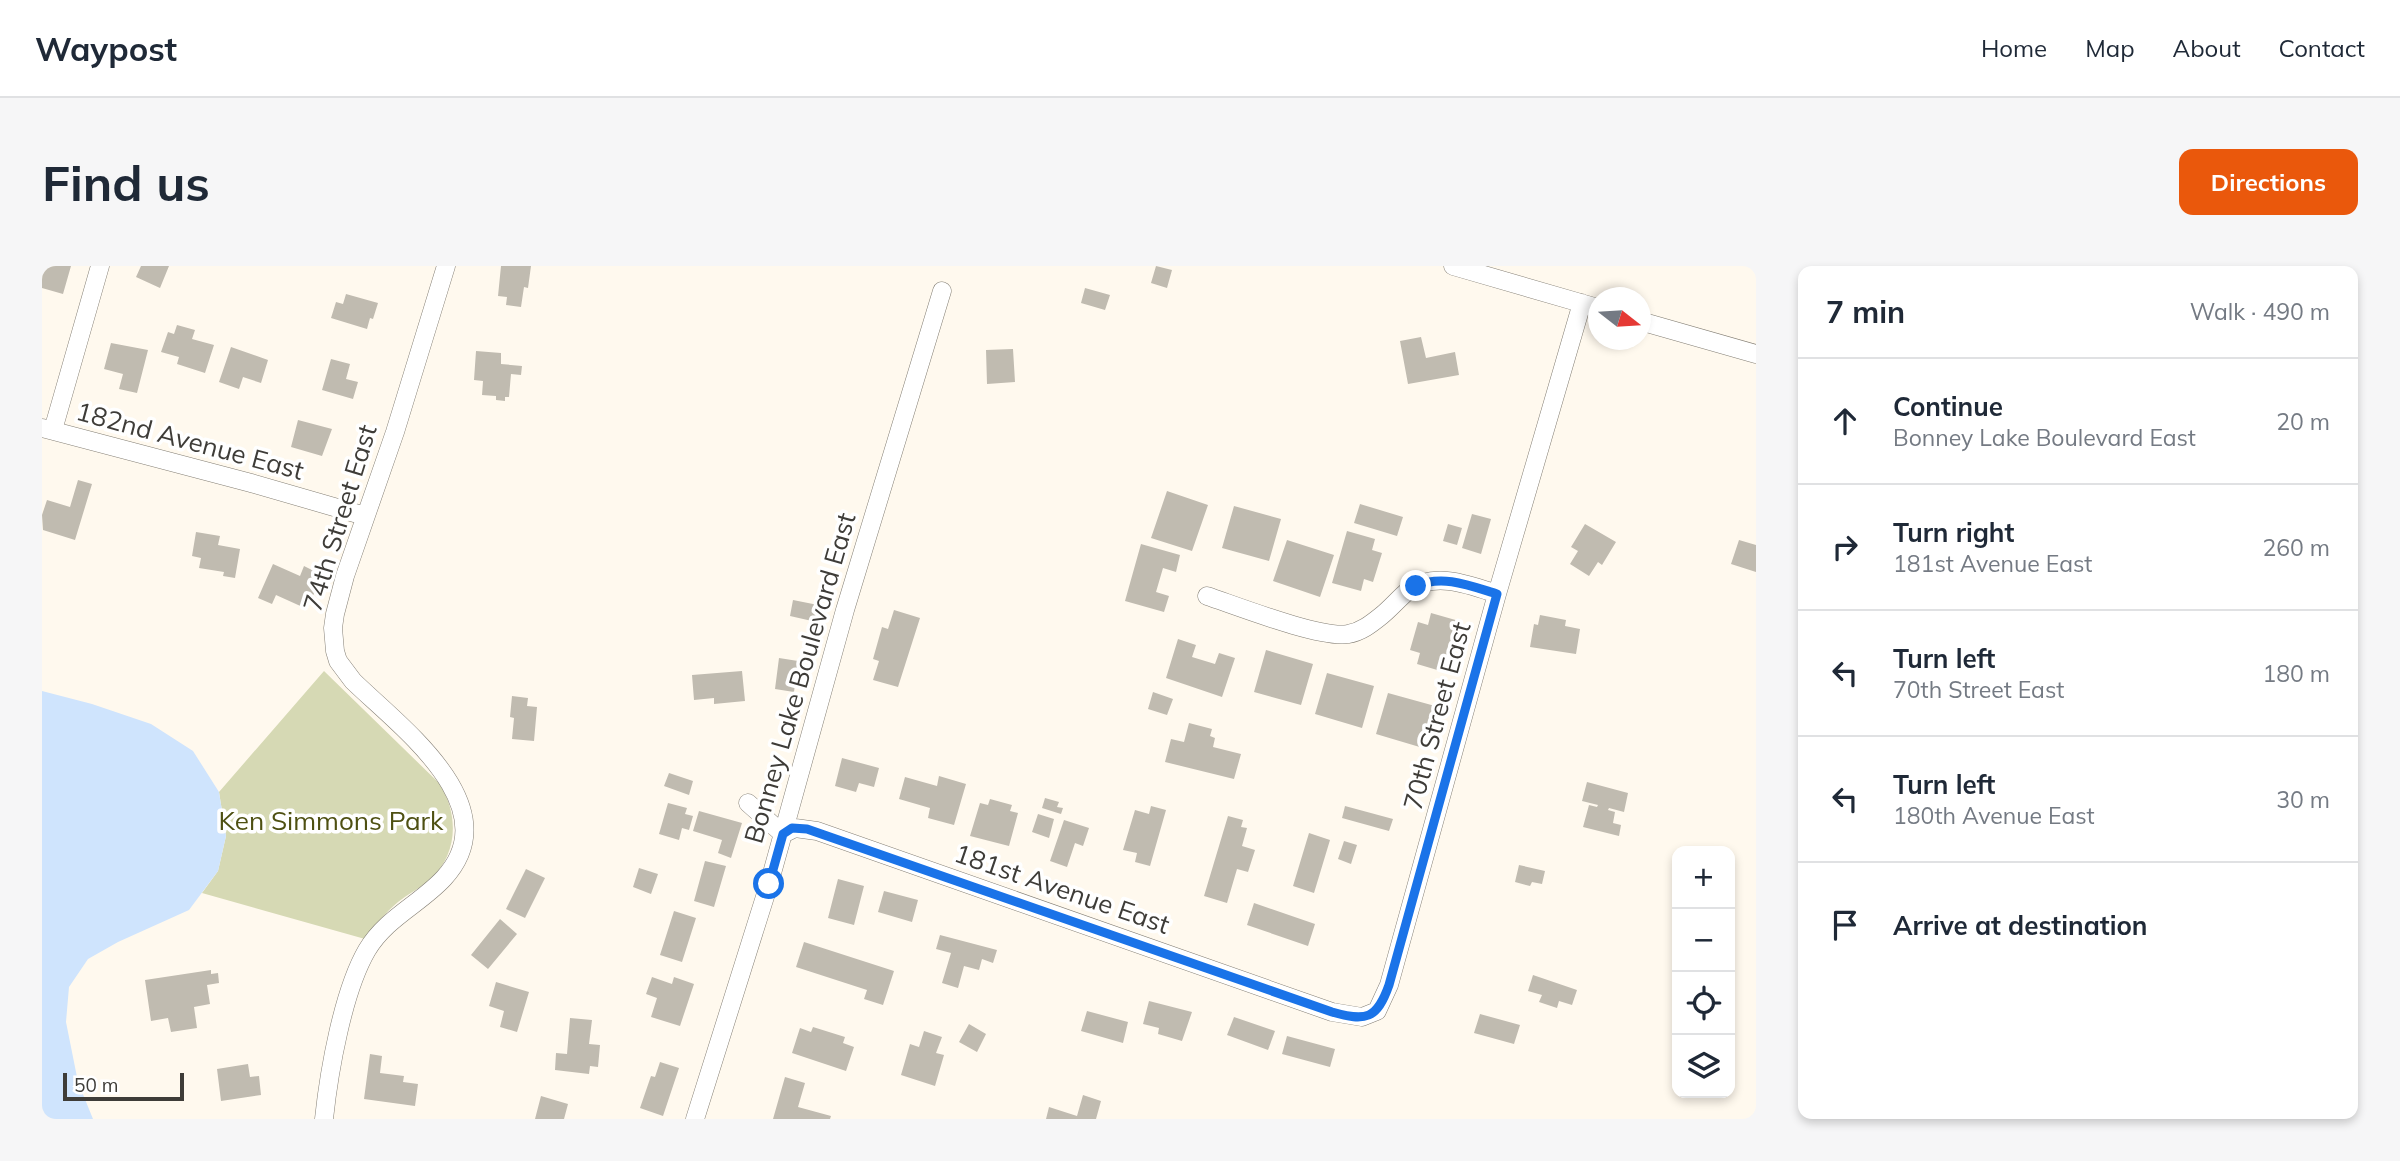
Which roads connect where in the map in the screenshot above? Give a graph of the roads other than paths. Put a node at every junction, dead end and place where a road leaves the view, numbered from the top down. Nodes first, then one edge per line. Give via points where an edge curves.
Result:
1 (100, 266) edge
2 (446, 266) edge
3 (1453, 266) edge
4 (942, 291) dead end
5 (1588, 305) edge
6 (1588, 312) edge
7 (1651, 324) edge
8 (1756, 354) edge
9 (47, 429) edge
10 (365, 516) junction
11 (1497, 594) junction
12 (1207, 596) dead end
13 (748, 803) dead end
14 (783, 834) junction
15 (1370, 1016) joint
16 (324, 1119) edge
17 (695, 1119) edge

1 - 9 street
2 - 10 street, 74th Street East
3 - 5 street
4 - 14 street, Bonney Lake Boulevard East
6 - 11 street, 70th Street East
7 - 8 street
9 - 10 street, 182nd Avenue East
10 - 16 street, 74th Street East via 335,614 338,661 450,781 462,811 464,833 452,869 390,922 368,949 334,1052
11 - 12 street via 1454,582 1424,582 1369,625 1339,635
11 - 15 street, 70th Street East via 1389,985 1383,1002
13 - 14 street
14 - 15 street, 181st Avenue East via 795,828 817,831 1332,1012
14 - 17 street, Bonney Lake Boulevard East

